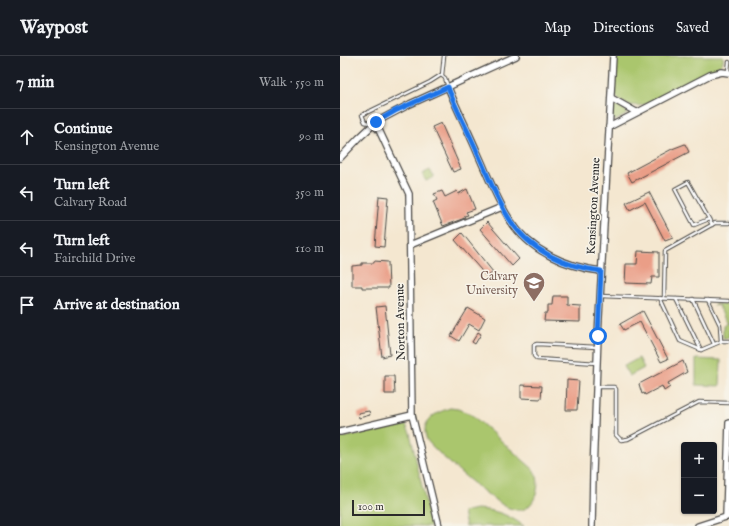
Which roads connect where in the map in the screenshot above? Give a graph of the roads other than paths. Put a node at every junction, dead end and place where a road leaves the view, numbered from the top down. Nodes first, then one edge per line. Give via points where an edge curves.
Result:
1 (444, 56) edge
2 (516, 56) edge
3 (613, 56) edge
4 (729, 62) edge
5 (728, 73) edge
6 (442, 75) junction
7 (448, 87) junction
8 (611, 98) junction
9 (636, 112) junction
10 (373, 124) junction
11 (609, 127) junction
12 (340, 158) edge
13 (502, 207) junction
14 (708, 219) junction
15 (729, 223) edge
16 (712, 225) junction
17 (410, 245) junction
18 (601, 271) junction
19 (600, 296) junction
20 (660, 298) junction
21 (664, 298) junction
22 (676, 299) junction
23 (693, 299) junction
24 (708, 300) junction
25 (729, 301) edge
26 (720, 341) junction
27 (729, 341) edge
28 (714, 344) junction
29 (598, 347) junction
30 (702, 350) junction
31 (597, 362) junction
32 (596, 387) junction
33 (729, 403) edge
34 (412, 416) junction
35 (729, 423) edge
36 (340, 432) edge
37 (727, 517) edge
38 (439, 526) edge
39 (592, 526) edge
40 (698, 526) edge

1 - 6 lane
2 - 7 street
3 - 8 street, Kensington Avenue
4 - 5 lane
5 - 9 street via 710,75
6 - 7 lane
6 - 10 lane via 362,115 365,122
7 - 10 street
7 - 13 street
8 - 9 street
8 - 11 street, Kensington Avenue
9 - 11 street
10 - 12 street
10 - 17 street, Norton Avenue via 379,130 409,194
11 - 18 street, Kensington Avenue
13 - 17 street
13 - 18 street via 518,232 542,251 563,262
14 - 14 lane via 688,182 675,189 694,225
14 - 16 lane
15 - 16 lane
16 - 21 lane via 665,251
17 - 34 street, Norton Avenue
18 - 19 street, Kensington Avenue
19 - 20 lane
19 - 29 street, Kensington Avenue
20 - 21 lane
20 - 30 lane via 680,341
21 - 22 lane
22 - 23 lane
22 - 30 lane
23 - 24 lane
23 - 28 lane
24 - 25 lane
24 - 26 lane via 720,325
26 - 27 lane
26 - 28 lane
28 - 30 lane
29 - 31 street, Kensington Avenue
29 - 31 lane via 534,345 534,356 537,359
31 - 32 street, Kensington Avenue
32 - 33 lane via 616,389 616,435 621,440 628,439 699,402
32 - 39 street, Kensington Avenue
34 - 36 street
34 - 38 street, Norton Avenue
35 - 37 street
37 - 40 street

